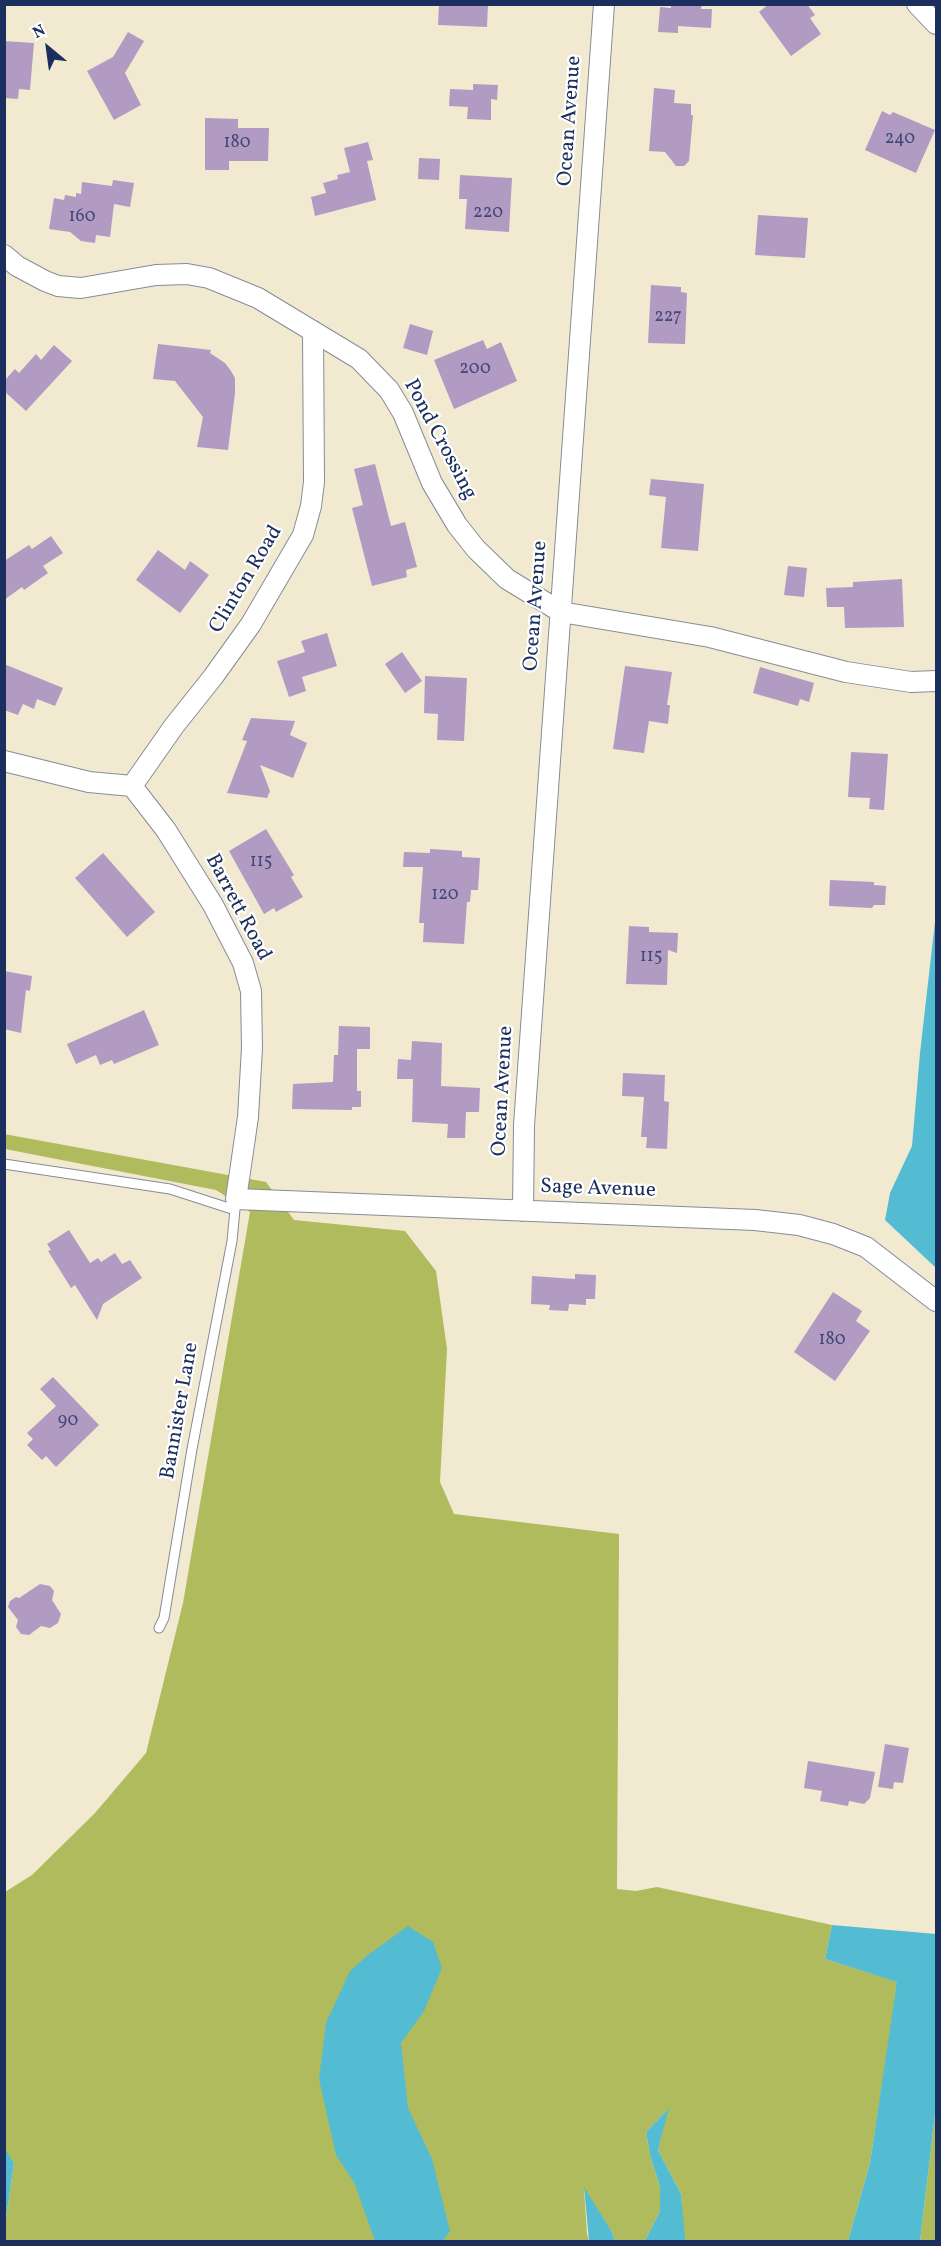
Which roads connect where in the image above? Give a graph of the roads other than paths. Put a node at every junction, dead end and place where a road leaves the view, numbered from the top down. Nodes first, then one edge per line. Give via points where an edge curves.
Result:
1 (604, 4) edge
2 (917, 4) edge
3 (936, 24) edge
4 (4, 255) edge
5 (313, 331) junction
6 (561, 612) junction
7 (936, 681) edge
8 (4, 761) edge
9 (132, 786) junction
10 (4, 1164) edge
11 (236, 1205) junction
12 (523, 1211) junction
13 (936, 1301) edge
14 (159, 1628) dead end

1 - 6 street, Ocean Avenue
2 - 3 street
4 - 5 street, Pond Crossing via 17,266 58,286 81,288 156,275 209,278 258,298
5 - 6 street, Pond Crossing via 359,359 389,390 403,413 432,483 476,549 507,579
5 - 9 street, Clinton Road via 314,482 303,535 251,624
6 - 7 street, Pond Crossing via 710,637 846,672 911,682
6 - 12 street, Ocean Avenue via 524,1125
8 - 9 street via 89,782
9 - 11 street, Barrett Road via 166,830 213,905 243,963 250,991 248,1117
10 - 11 lane via 170,1189
11 - 12 street, Sage Avenue
11 - 14 lane, Bannister Lane via 165,1618
12 - 13 street, Sage Avenue via 799,1225 866,1247

